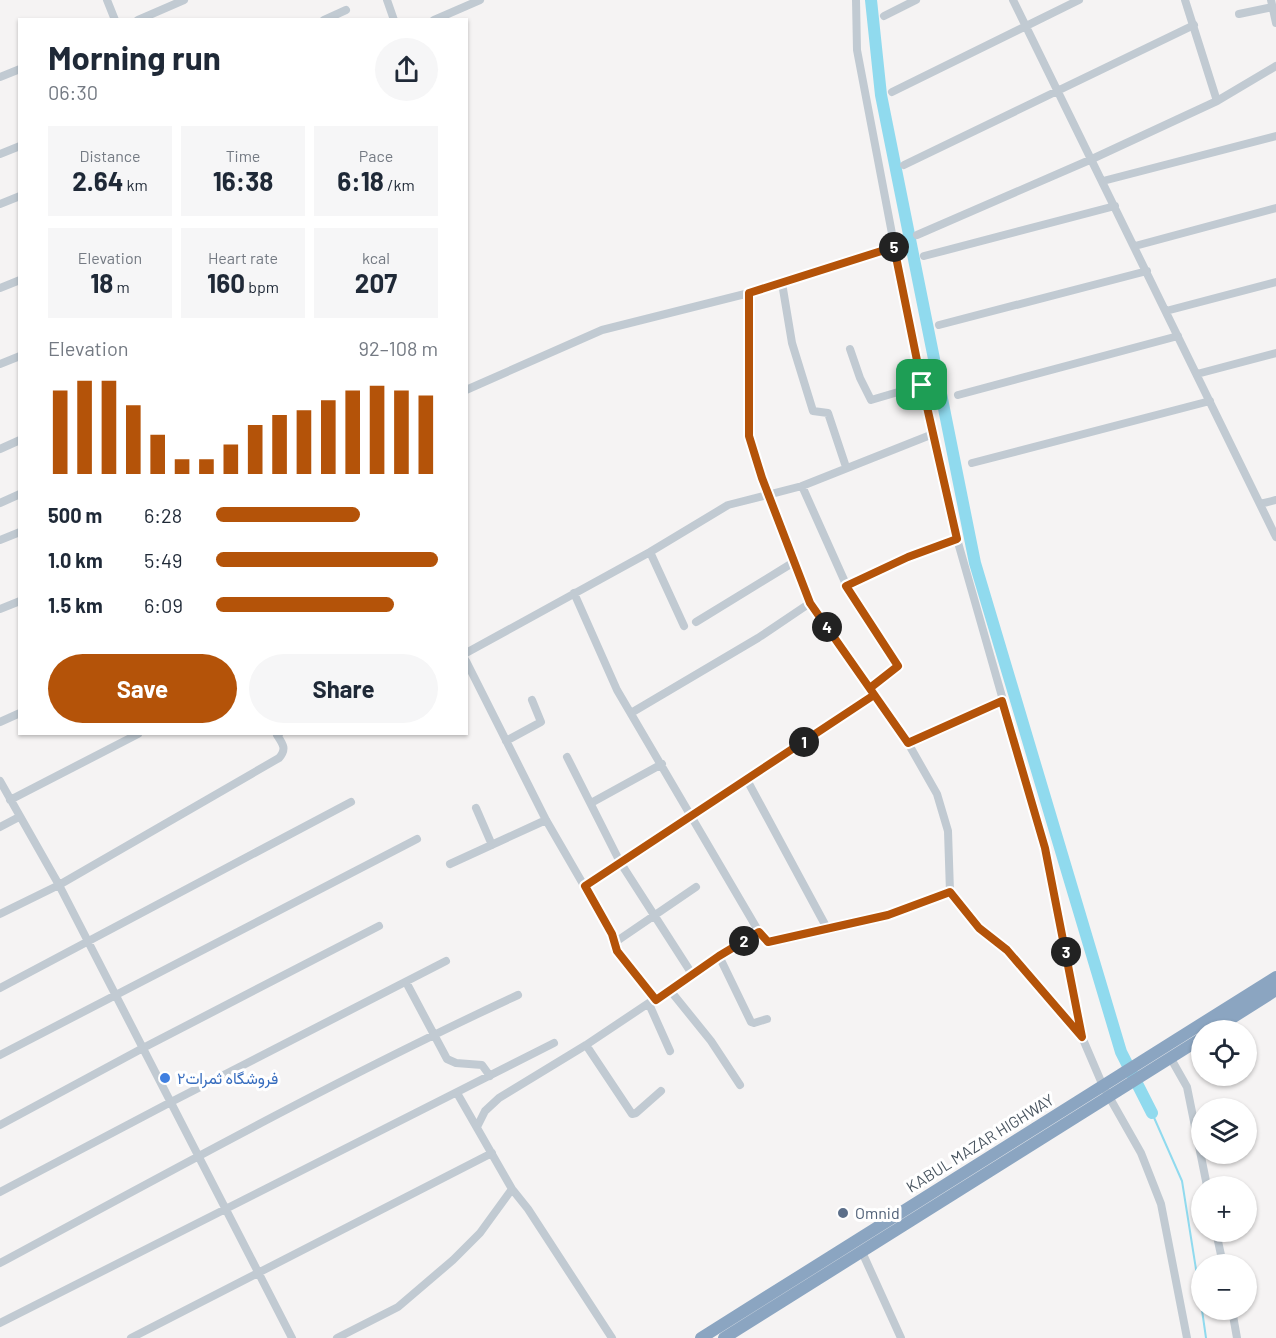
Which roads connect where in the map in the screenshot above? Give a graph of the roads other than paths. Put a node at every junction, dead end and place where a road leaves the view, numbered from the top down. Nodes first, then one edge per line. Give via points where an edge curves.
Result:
1 (107, 0) edge
2 (184, 0) edge
3 (387, 0) edge
4 (480, 0) edge
5 (856, 0) edge
6 (916, 0) edge
7 (1013, 0) edge
8 (1079, 0) edge
9 (1185, 0) edge
10 (1272, 3) edge
11 (346, 10) dead end
12 (1239, 14) dead end
13 (884, 16) dead end
14 (114, 18) edge
15 (143, 18) edge
16 (328, 18) edge
17 (393, 18) edge
18 (439, 18) edge
19 (1276, 23) edge
20 (1194, 25) junction
21 (1025, 27) junction
22 (1276, 66) edge
23 (18, 70) edge
24 (0, 77) edge
25 (1059, 90) junction
26 (892, 92) dead end
27 (1217, 101) junction
28 (1276, 136) edge
29 (18, 147) edge
30 (0, 154) edge
31 (1092, 159) junction
32 (904, 165) dead end
33 (1103, 181) junction
34 (18, 197) edge
35 (0, 204) edge
36 (1115, 206) junction
37 (1276, 208) edge
38 (917, 235) dead end
39 (1135, 246) junction
40 (894, 247) junction
41 (924, 256) dead end
42 (1147, 271) junction
43 (18, 281) edge
44 (1276, 282) edge
45 (782, 283) junction
46 (0, 288) edge
47 (749, 293) junction
48 (1166, 311) junction
49 (939, 325) dead end
50 (1178, 336) junction
51 (850, 348) dead end
52 (1276, 353) edge
53 (18, 357) edge
54 (0, 364) edge
55 (1197, 374) junction
56 (922, 385) junction
57 (468, 389) edge
58 (958, 395) dead end
59 (1210, 401) junction
60 (933, 434) junction
61 (18, 441) edge
62 (0, 448) edge
63 (972, 463) dead end
64 (846, 467) junction
65 (802, 486) junction
66 (769, 494) junction
67 (18, 495) edge
68 (1276, 500) edge
69 (0, 503) edge
70 (1260, 504) junction
71 (18, 533) edge
72 (1276, 537) edge
73 (957, 539) junction
74 (0, 540) edge
75 (650, 552) junction
76 (794, 562) junction
77 (846, 586) junction
78 (574, 593) junction
79 (18, 602) edge
80 (810, 603) junction
81 (0, 609) edge
82 (696, 622) dead end
83 (684, 626) dead end
84 (468, 652) edge
85 (468, 665) edge
86 (872, 692) junction
87 (532, 700) dead end
88 (1002, 701) junction
89 (631, 713) junction
90 (18, 714) edge
91 (0, 722) edge
92 (136, 735) edge
93 (278, 735) edge
94 (506, 741) junction
95 (908, 743) junction
96 (567, 757) dead end
97 (662, 764) junction
98 (747, 780) junction
99 (0, 782) edge
100 (10, 800) junction
101 (351, 802) dead end
102 (591, 803) junction
103 (476, 808) dead end
104 (693, 816) junction
105 (19, 817) junction
106 (546, 820) junction
107 (0, 827) edge
108 (417, 839) dead end
109 (492, 845) junction
110 (620, 862) junction
111 (450, 864) dead end
112 (59, 885) junction
113 (585, 886) junction
114 (696, 887) dead end
115 (950, 892) junction
116 (0, 914) edge
117 (654, 916) junction
118 (379, 926) dead end
119 (828, 930) junction
120 (759, 932) junction
121 (88, 941) junction
122 (614, 943) junction
123 (719, 956) junction
124 (446, 961) dead end
125 (692, 974) junction
126 (1276, 977) edge
127 (406, 982) junction
128 (0, 988) edge
129 (669, 989) junction
130 (1276, 990) edge
131 (115, 995) junction
132 (518, 995) dead end
133 (652, 1002) junction
134 (767, 1019) dead end
135 (1229, 1020) edge
136 (433, 1035) junction
137 (1082, 1037) junction
138 (554, 1043) dead end
139 (586, 1045) junction
140 (1191, 1045) edge
141 (143, 1048) junction
142 (670, 1051) dead end
143 (0, 1055) edge
144 (1170, 1058) junction
145 (1153, 1061) junction
146 (490, 1076) junction
147 (740, 1084) dead end
148 (1106, 1084) junction
149 (661, 1091) dead end
150 (457, 1093) junction
151 (1113, 1095) junction
152 (171, 1102) junction
153 (0, 1125) edge
154 (477, 1127) junction
155 (492, 1153) junction
156 (198, 1156) junction
157 (1205, 1176) edge
158 (512, 1189) junction
159 (0, 1192) edge
160 (226, 1209) junction
161 (862, 1252) junction
162 (0, 1263) edge
163 (258, 1272) junction
164 (1234, 1320) edge
165 (0, 1323) edge
166 (131, 1338) edge
167 (292, 1338) edge
168 (337, 1338) edge
169 (612, 1338) edge
170 (701, 1338) edge
171 (724, 1338) edge
172 (901, 1338) edge
173 (1187, 1338) edge
174 (1237, 1338) edge

1 - 14 street
2 - 15 street
3 - 17 street
4 - 18 street
5 - 40 street via 857,50
6 - 13 street
7 - 21 street
8 - 21 street
9 - 20 street
10 - 12 street
10 - 19 street
11 - 16 street
20 - 25 street
20 - 27 street
21 - 25 street
21 - 26 street
22 - 27 street
23 - 24 street
25 - 31 street
25 - 32 street
27 - 31 street
28 - 33 street
29 - 30 street
31 - 33 street
31 - 38 street
33 - 36 street
34 - 35 street
36 - 39 street
36 - 41 street
37 - 39 street
39 - 42 street
40 - 45 street
40 - 56 street
42 - 48 street
42 - 49 street
43 - 46 street
44 - 48 street
45 - 47 street
45 - 64 street via 792,343 813,411 828,413
47 - 57 street via 602,330
47 - 66 street via 749,436
48 - 50 street
50 - 55 street
50 - 58 street
51 - 56 street via 871,400
52 - 55 street
53 - 54 street
55 - 59 street
56 - 60 street
59 - 63 street
59 - 70 street
60 - 64 street
60 - 73 street
61 - 62 street
64 - 65 street
65 - 66 street
65 - 77 street
66 - 75 street via 728,505
66 - 76 street
67 - 69 street
68 - 70 street
70 - 72 street
71 - 74 street
73 - 77 street
73 - 88 street
75 - 78 street
75 - 83 street
76 - 80 street
76 - 82 street
77 - 86 street via 898,666
78 - 84 street
78 - 89 street
79 - 81 street
80 - 86 street
80 - 89 street
85 - 94 street
86 - 95 street
86 - 98 street
87 - 94 street via 541,722
88 - 95 street
88 - 137 street via 1045,848
89 - 97 street
90 - 91 street
92 - 100 street
93 - 112 street via 284,746 279,759
94 - 106 street
95 - 115 street via 937,794 948,831
96 - 102 street
97 - 102 street
97 - 104 street
98 - 104 street
98 - 119 street
99 - 100 street
100 - 105 street
101 - 121 street
102 - 110 street
103 - 109 street
104 - 110 street
104 - 120 street
105 - 107 street
105 - 112 street
106 - 109 street
106 - 113 street
108 - 131 street
109 - 111 street
110 - 113 street
110 - 117 street
112 - 116 street
112 - 121 street
113 - 122 street
114 - 117 street
115 - 119 street via 888,915
115 - 137 street via 979,928 1007,950
117 - 122 street
117 - 125 street
118 - 141 street
119 - 120 street via 768,942
120 - 123 street
121 - 128 street
121 - 131 street
122 - 133 street
123 - 125 street
123 - 134 street via 751,1022
124 - 127 street
125 - 129 street
126 - 145 highway, KABUL MAZAR HIGHWAY
127 - 136 street
127 - 152 street
129 - 133 street
129 - 147 street
130 - 135 highway
131 - 141 street
131 - 143 street
132 - 136 street
133 - 139 street
133 - 142 street
136 - 146 street via 450,1062 482,1065
136 - 156 street
137 - 148 street
138 - 146 street
139 - 149 street via 632,1113
139 - 154 street via 499,1098 485,1111
140 - 144 highway, KABUL MAZAR HIGHWAY
141 - 152 street
141 - 153 street
144 - 145 highway, KABUL MAZAR HIGHWAY
144 - 157 street via 1187,1087
145 - 148 highway, KABUL MAZAR HIGHWAY
145 - 151 highway, KABUL MAZAR HIGHWAY
146 - 150 street
148 - 151 street
148 - 170 highway, KABUL MAZAR HIGHWAY
150 - 154 street
150 - 160 street
151 - 161 highway, KABUL MAZAR HIGHWAY
151 - 173 street via 1161,1204
152 - 156 street
152 - 159 street
154 - 155 street
155 - 158 street
155 - 163 street
156 - 160 street
156 - 162 street
158 - 168 street via 480,1233 398,1307
158 - 169 street
160 - 163 street
160 - 165 street
161 - 171 highway, KABUL MAZAR HIGHWAY
161 - 172 street
163 - 166 street
163 - 167 street
164 - 174 street

